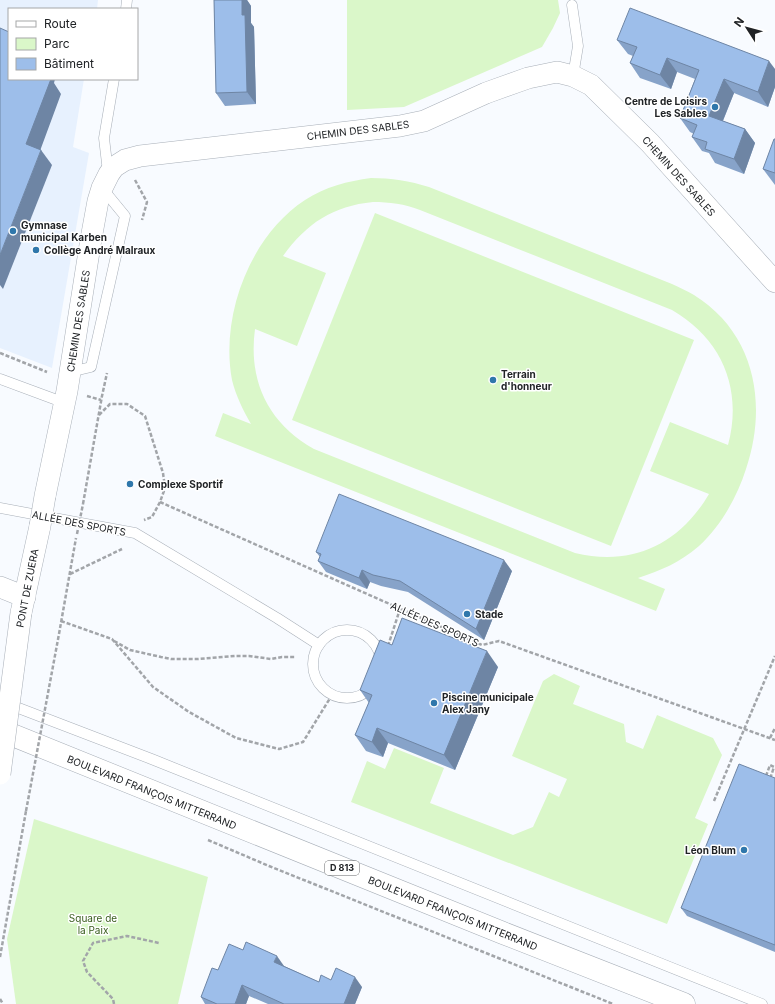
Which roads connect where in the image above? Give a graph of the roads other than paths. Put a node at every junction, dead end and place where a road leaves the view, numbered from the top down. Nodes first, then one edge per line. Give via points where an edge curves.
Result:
1 (572, 5) dead end
2 (573, 76) junction
3 (114, 80) edge
4 (105, 181) junction
5 (775, 281) edge
6 (70, 372) junction
7 (0, 379) edge
8 (64, 403) junction
9 (0, 508) edge
10 (0, 587) edge
11 (23, 605) junction
12 (319, 645) junction
13 (0, 701) edge
14 (0, 730) edge
15 (0, 774) edge
16 (684, 1004) edge
17 (762, 1004) edge

1 - 2 lane via 578,46
2 - 4 street, CHEMIN DES SABLES via 556,72 528,78 493,95 424,121 400,126 140,156 125,160 114,167
2 - 5 street, CHEMIN DES SABLES via 591,85 644,143 691,182
3 - 4 lane via 104,138
4 - 6 street, CHEMIN DES SABLES via 90,240
4 - 6 lane via 125,216 91,367
6 - 8 street, CHEMIN DES SABLES
7 - 8 lane
8 - 11 street, PONT DE ZUERA, bridge
9 - 12 lane, ALLÉE DES SPORTS via 135,534
10 - 11 street
11 - 15 street, PONT DE ZUERA, bridge
12 - 12 lane via 312,662 321,687 332,695 345,698 358,696 370,689 377,678 380,666 379,652 372,641 361,633 348,630 335,632
13 - 17 lane via 154,760
14 - 16 main road, BOULEVARD FRANÇOIS MITTERRAND / D 813

